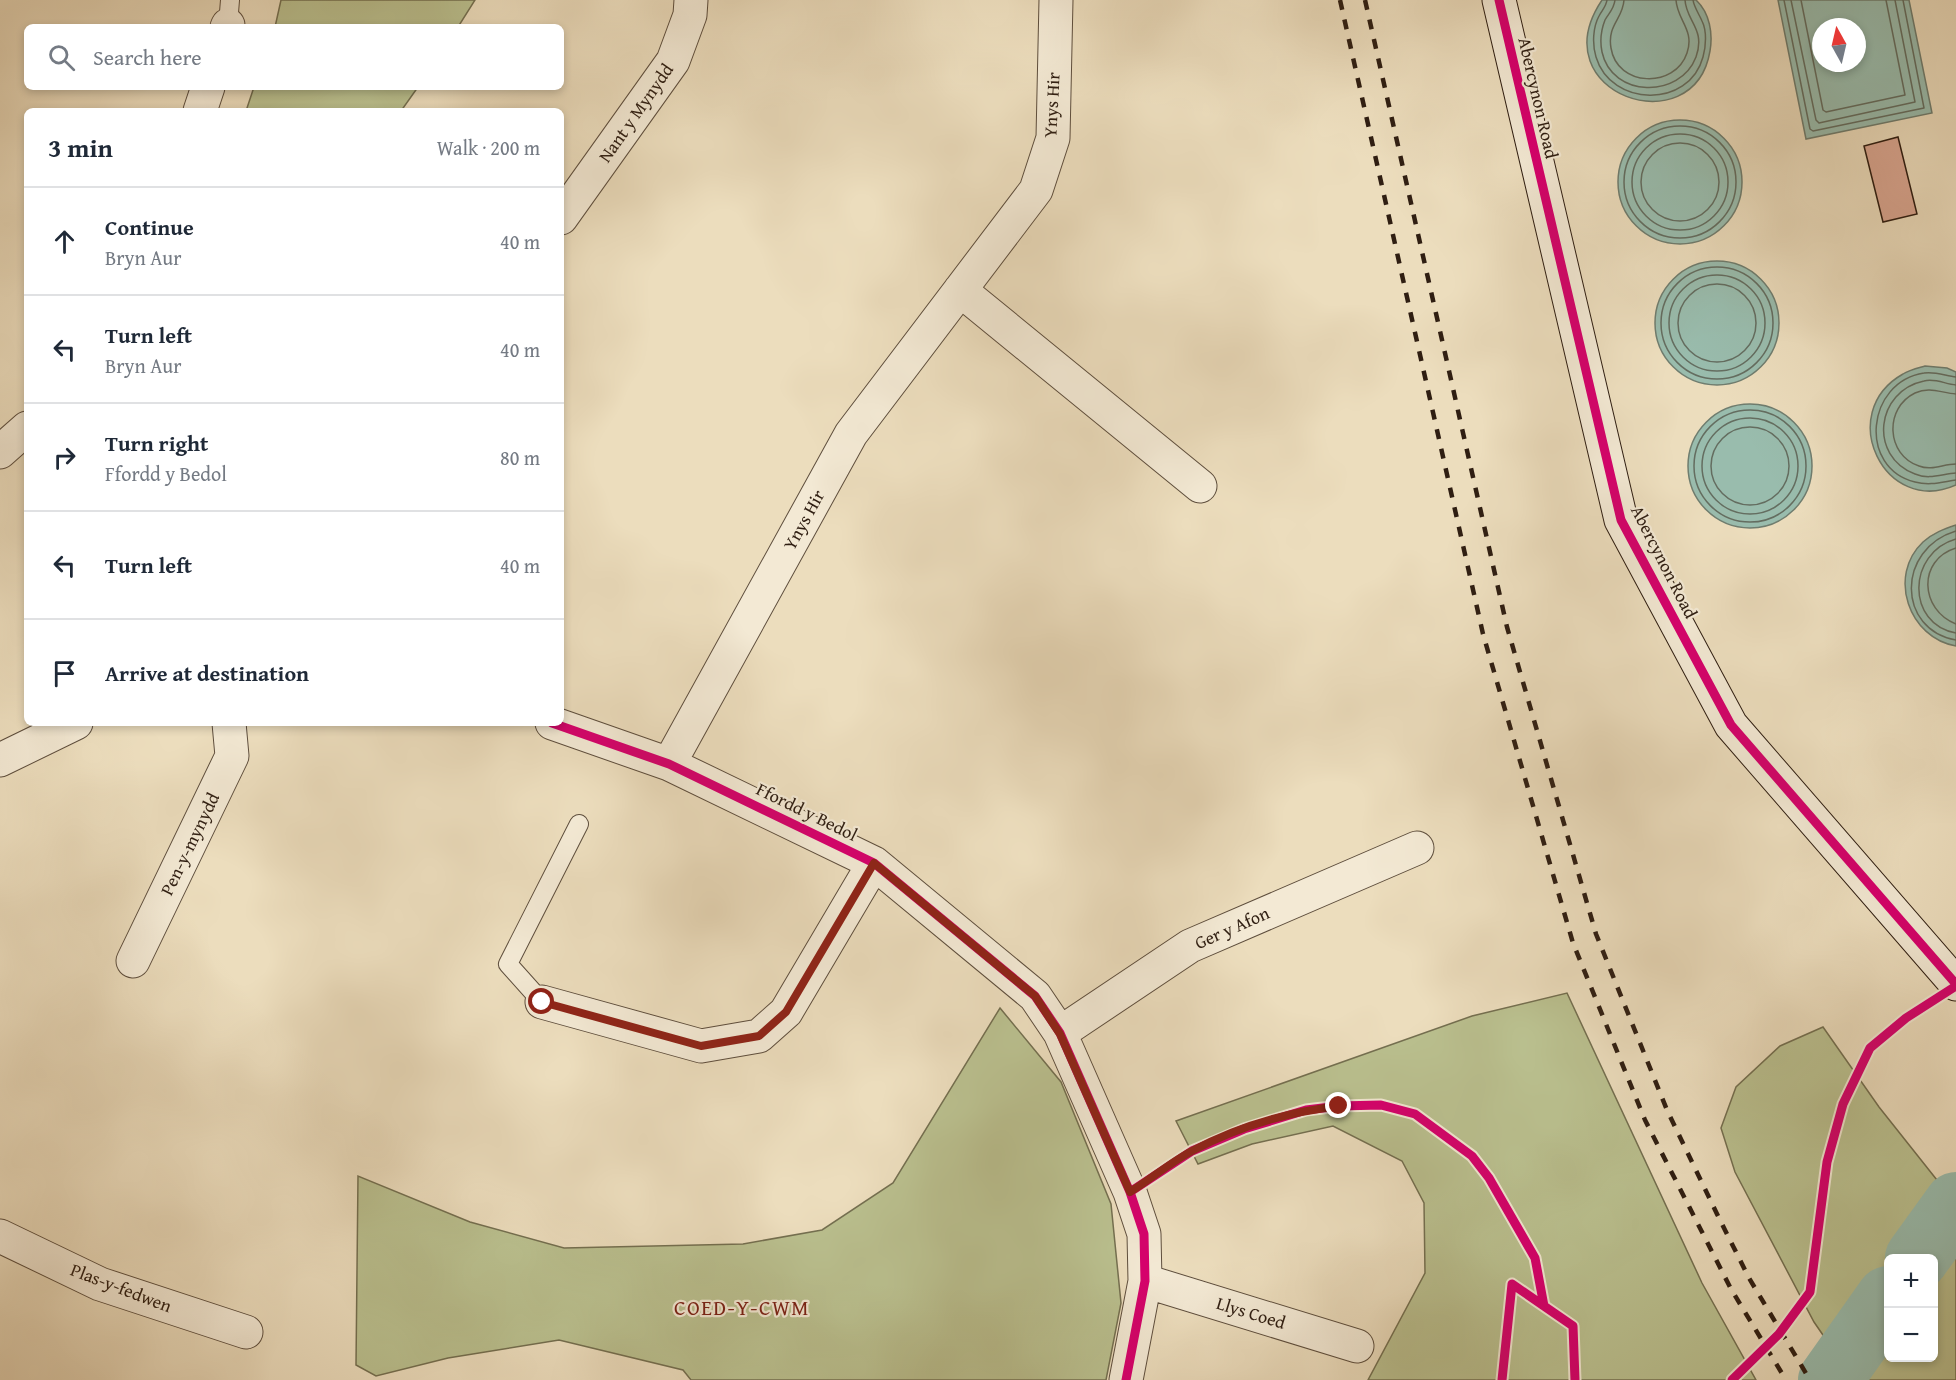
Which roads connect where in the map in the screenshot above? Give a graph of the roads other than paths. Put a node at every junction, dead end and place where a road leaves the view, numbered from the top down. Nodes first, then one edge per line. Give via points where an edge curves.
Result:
1 (691, 0) edge
2 (1056, 0) edge
3 (1498, 0) edge
4 (207, 90) edge
5 (201, 108) edge
6 (564, 214) edge
7 (960, 290) junction
8 (24, 431) edge
9 (0, 452) edge
10 (1200, 486) dead end
11 (70, 726) edge
12 (229, 726) edge
13 (561, 726) edge
14 (0, 760) edge
15 (669, 764) junction
16 (579, 824) dead end
17 (1417, 848) dead end
18 (874, 863) junction
19 (133, 961) dead end
20 (1956, 984) edge
21 (542, 1002) joint
22 (1060, 1034) junction
23 (0, 1236) edge
24 (1145, 1281) junction
25 (246, 1332) dead end
26 (1357, 1346) dead end
27 (1126, 1380) edge

1 - 6 street, Nant y Mynydd via 690,15 673,62
2 - 7 street, Ynys Hir via 1053,138 1036,189
3 - 20 street, Abercynon Road via 1621,520 1731,725
4 - 5 street
7 - 10 street
7 - 15 street, Ynys Hir via 851,434
8 - 9 street
11 - 14 street
12 - 19 street, Pen-y-mynydd via 232,756
13 - 15 street, Ffordd y Bedol
15 - 18 street, Ffordd y Bedol
16 - 21 lane via 508,964
17 - 22 street, Ger y Afon via 1190,946
18 - 21 street via 786,1012 759,1036 701,1046
18 - 22 street, Ffordd y Bedol via 1035,996
22 - 24 street, Ffordd y Bedol via 1130,1192 1144,1234
23 - 25 street, Plas-y-fedwen via 100,1284
24 - 26 street, Llys Coed
24 - 27 street, Ffordd y Bedol

